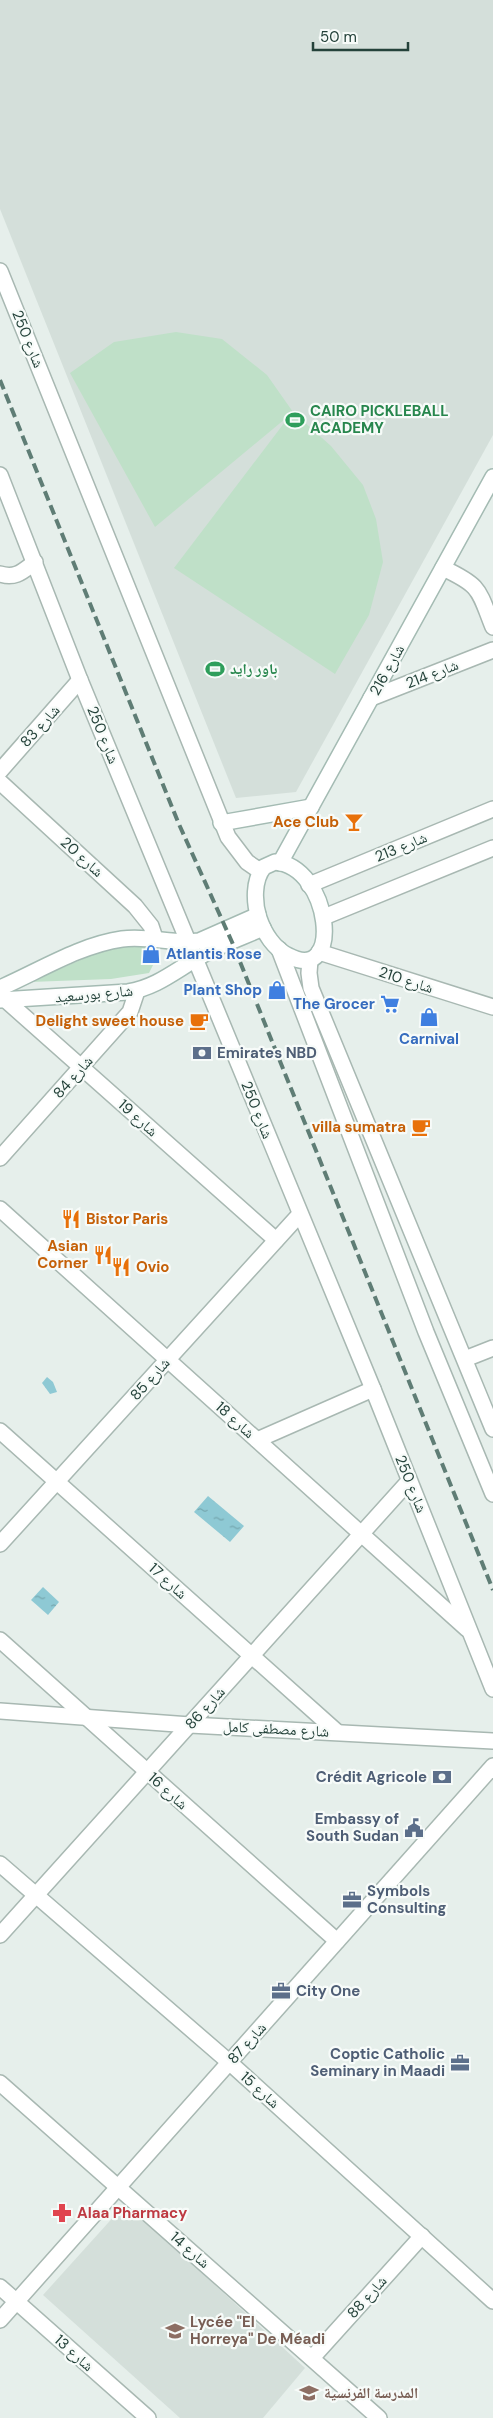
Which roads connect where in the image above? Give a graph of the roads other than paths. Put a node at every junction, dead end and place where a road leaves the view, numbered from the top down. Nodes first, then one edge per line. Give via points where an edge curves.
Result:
1 (0, 271) edge
2 (0, 475) edge
3 (491, 485) edge
4 (35, 562) junction
5 (443, 568) junction
6 (0, 574) edge
7 (493, 627) edge
8 (493, 650) edge
9 (80, 680) junction
10 (371, 698) junction
11 (0, 771) edge
12 (0, 782) edge
13 (311, 807) junction
14 (493, 809) edge
15 (221, 823) junction
16 (493, 848) edge
17 (280, 863) junction
18 (260, 871) junction
19 (310, 885) junction
20 (324, 917) junction
21 (260, 922) junction
22 (155, 938) junction
23 (189, 943) junction
24 (278, 949) junction
25 (315, 956) junction
26 (195, 959) junction
27 (137, 991) junction
28 (1, 996) edge
29 (493, 1007) edge
30 (81, 1067) junction
31 (0, 1158) edge
32 (0, 1209) edge
33 (300, 1214) junction
34 (276, 1240) junction
35 (493, 1348) edge
36 (464, 1359) junction
37 (168, 1360) junction
38 (373, 1389) junction
39 (493, 1429) edge
40 (0, 1431) edge
41 (257, 1440) junction
42 (56, 1481) junction
43 (409, 1481) junction
44 (493, 1494) edge
45 (361, 1534) junction
46 (0, 1544) edge
47 (470, 1632) junction
48 (0, 1640) edge
49 (252, 1656) junction
50 (493, 1689) edge
51 (0, 1710) edge
52 (85, 1716) junction
53 (190, 1724) junction
54 (336, 1731) junction
55 (493, 1741) edge
56 (493, 1766) edge
57 (147, 1772) junction
58 (0, 1864) edge
59 (36, 1894) junction
60 (0, 1934) edge
61 (336, 1941) junction
62 (229, 2062) junction
63 (0, 2083) edge
64 (118, 2187) junction
65 (422, 2236) junction
66 (0, 2287) edge
67 (493, 2300) edge
68 (16, 2302) junction
69 (0, 2320) edge
70 (312, 2358) junction
71 (148, 2418) edge
72 (380, 2418) edge

1 - 15 street, شارع 250
2 - 4 street, شارع 250
3 - 5 street, شارع 216
4 - 6 street via 18,574 9,577
4 - 9 street, شارع 250
5 - 7 street via 473,585
5 - 10 street, شارع 216
8 - 10 street, شارع 214
9 - 11 street, شارع 83
9 - 23 street, شارع 250
10 - 13 street, شارع 216
12 - 22 street, شارع 20 via 140,910
13 - 15 street
13 - 17 street, شارع 216
14 - 19 street, شارع 213
15 - 18 street, شارع 250 via 236,850
16 - 20 street
17 - 18 street via 269,864
17 - 19 street
18 - 21 street via 255,892
19 - 20 street
20 - 25 street via 324,935
21 - 23 street
21 - 24 street
21 - 26 street, شارع بورسعيد
22 - 23 street
22 - 28 street via 121,939 71,955
23 - 26 street, شارع 250
24 - 25 street via 297,960
24 - 44 street via 426,1332
25 - 29 street, شارع 210
25 - 36 street via 309,972 311,988
26 - 27 street, شارع بورسعيد via 162,982
26 - 33 street, شارع 250
27 - 28 street, شارع بورسعيد
27 - 30 street, شارع 84 via 130,1012
28 - 30 street, شارع 19
30 - 31 street, شارع 84
30 - 34 street, شارع 19
32 - 37 street, شارع 18
33 - 34 street, شارع 85
33 - 38 street, شارع 250
34 - 37 street, شارع 85
35 - 36 street
36 - 39 street
37 - 41 street, شارع 18
37 - 42 street, شارع 85
38 - 41 street
38 - 43 street, شارع 250
40 - 42 street, شارع 17
41 - 45 street, شارع 18
42 - 46 street, شارع 85
42 - 49 street, شارع 17
43 - 45 street, شارع 86
43 - 47 street, شارع 250
45 - 47 street, شارع 18
45 - 49 street, شارع 86
47 - 50 street, شارع 250
48 - 52 street, شارع 16
49 - 53 street, شارع 86
49 - 54 street, شارع 17
51 - 52 street, شارع مصطفى كامل
52 - 53 street, شارع مصطفى كامل
52 - 57 street, شارع 16
53 - 54 street, شارع مصطفى كامل
53 - 57 street, شارع 86
54 - 55 street, شارع مصطفى كامل
56 - 61 street, شارع 87
57 - 59 street, شارع 86
57 - 61 street, شارع 16
58 - 59 street, شارع 15
59 - 60 street, شارع 86
59 - 62 street, شارع 15
61 - 62 street, شارع 87
62 - 64 street, شارع 87
62 - 65 street, شارع 15
63 - 64 street, شارع 14
64 - 68 street, شارع 87
64 - 70 street, شارع 14
65 - 67 street, شارع 15
65 - 70 street, شارع 88
66 - 68 street, شارع 13
68 - 69 street, شارع 87
68 - 71 street, شارع 13
70 - 72 street, شارع 14

